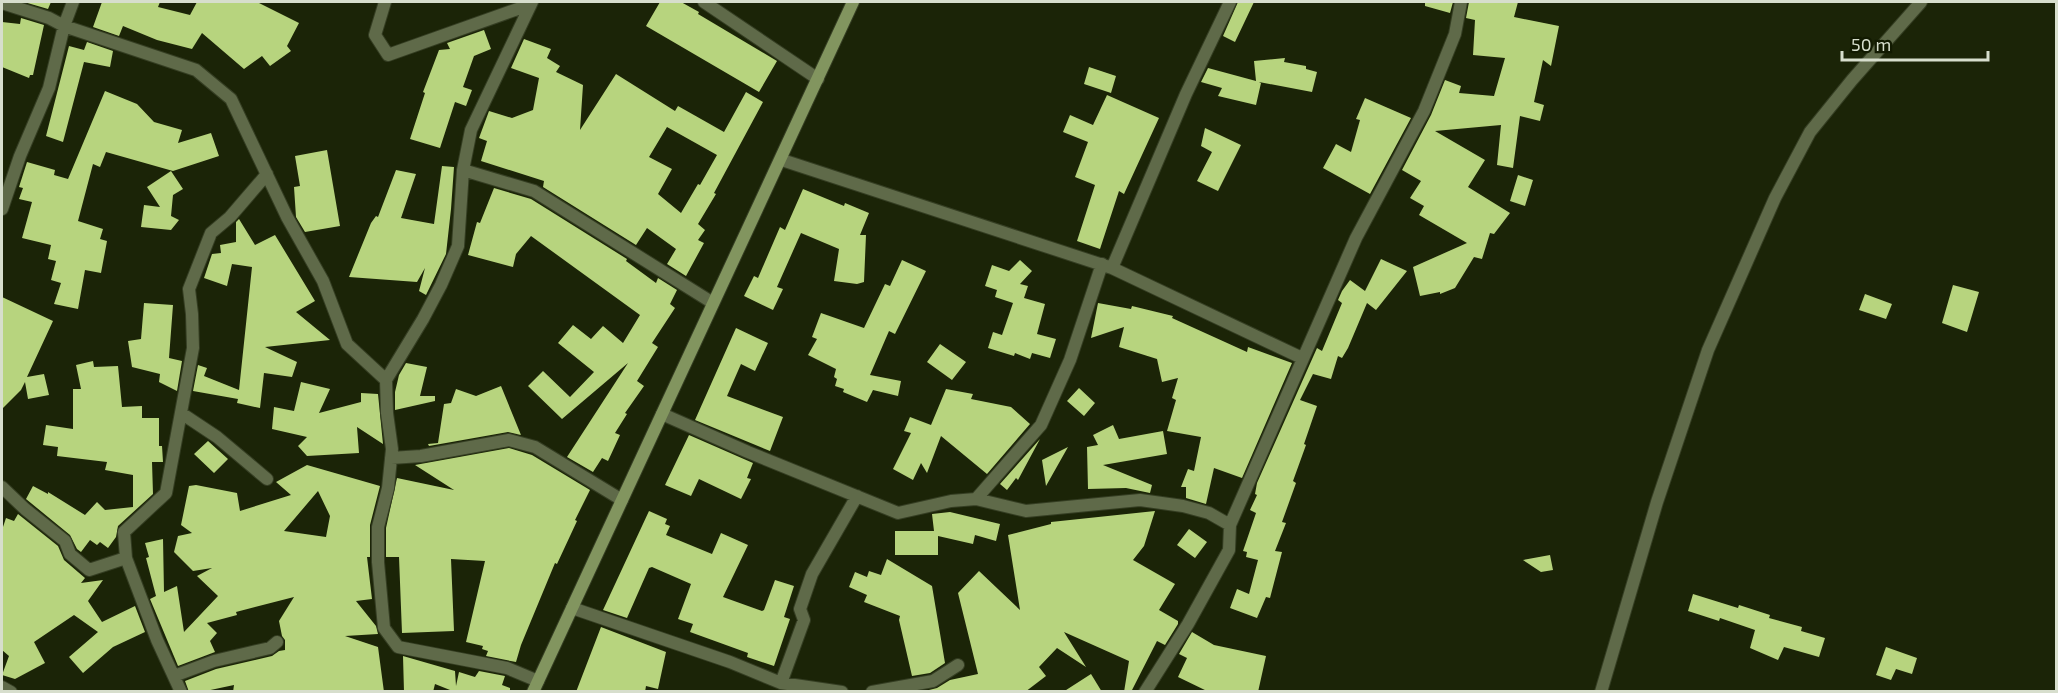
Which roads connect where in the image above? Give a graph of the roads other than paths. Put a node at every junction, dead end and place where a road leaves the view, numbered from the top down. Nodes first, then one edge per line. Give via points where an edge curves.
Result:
1 (73, 2) edge
2 (385, 2) edge
3 (704, 2) edge
4 (853, 2) edge
5 (1230, 2) edge
6 (1461, 2) edge
7 (1921, 2) edge
8 (2, 3) edge
9 (530, 3) edge
10 (64, 26) junction
11 (818, 79) junction
12 (782, 160) junction
13 (463, 170) junction
14 (267, 174) junction
15 (2, 209) edge
16 (1107, 266) junction
17 (713, 303) junction
18 (1302, 358) junction
19 (386, 380) junction
20 (181, 413) junction
21 (662, 414) junction
22 (391, 458) junction
23 (267, 479) dead end
24 (2, 487) edge
25 (857, 496) junction
26 (976, 499) junction
27 (622, 500) junction
28 (1230, 525) junction
29 (126, 558) junction
30 (572, 608) junction
31 (277, 642) dead end
32 (958, 665) dead end
33 (174, 676) junction
34 (782, 682) junction
35 (536, 686) edge
36 (2, 687) edge
37 (10, 692) edge
38 (181, 692) edge
39 (842, 692) edge
40 (872, 692) edge
41 (1145, 692) edge
42 (1601, 692) edge

1 - 10 street
2 - 9 street via 375,35 388,55
3 - 11 street
4 - 11 main road
5 - 16 street
6 - 18 street via 1455,34 1424,111 1356,238
7 - 42 street via 1810,132 1774,198 1708,350 1657,502
8 - 10 street
9 - 13 street via 471,130
10 - 14 street via 196,70 231,99
10 - 15 street via 49,88
11 - 12 main road
12 - 16 street
12 - 17 main road
13 - 17 street via 534,191
13 - 19 street via 458,246 423,319
14 - 19 street via 323,280 347,344
14 - 20 street via 211,233 189,289 193,348
16 - 18 street
16 - 26 street via 1041,425
17 - 21 main road
18 - 28 street
19 - 22 street
20 - 23 street
20 - 29 street via 166,493 124,532
21 - 25 street
21 - 27 main road
22 - 27 street via 509,440 535,447
22 - 35 street via 378,527 384,628 398,647 507,668
24 - 29 street via 65,541 70,554 89,570
25 - 26 street via 898,513
25 - 34 street via 812,574 801,609 804,620
26 - 28 street via 1026,511 1140,500 1209,513
27 - 30 main road
28 - 41 street via 1229,549
29 - 33 street
30 - 34 street
30 - 35 main road
31 - 33 street via 270,648 214,660
32 - 40 street via 933,681
33 - 38 street
34 - 39 street
36 - 37 street

